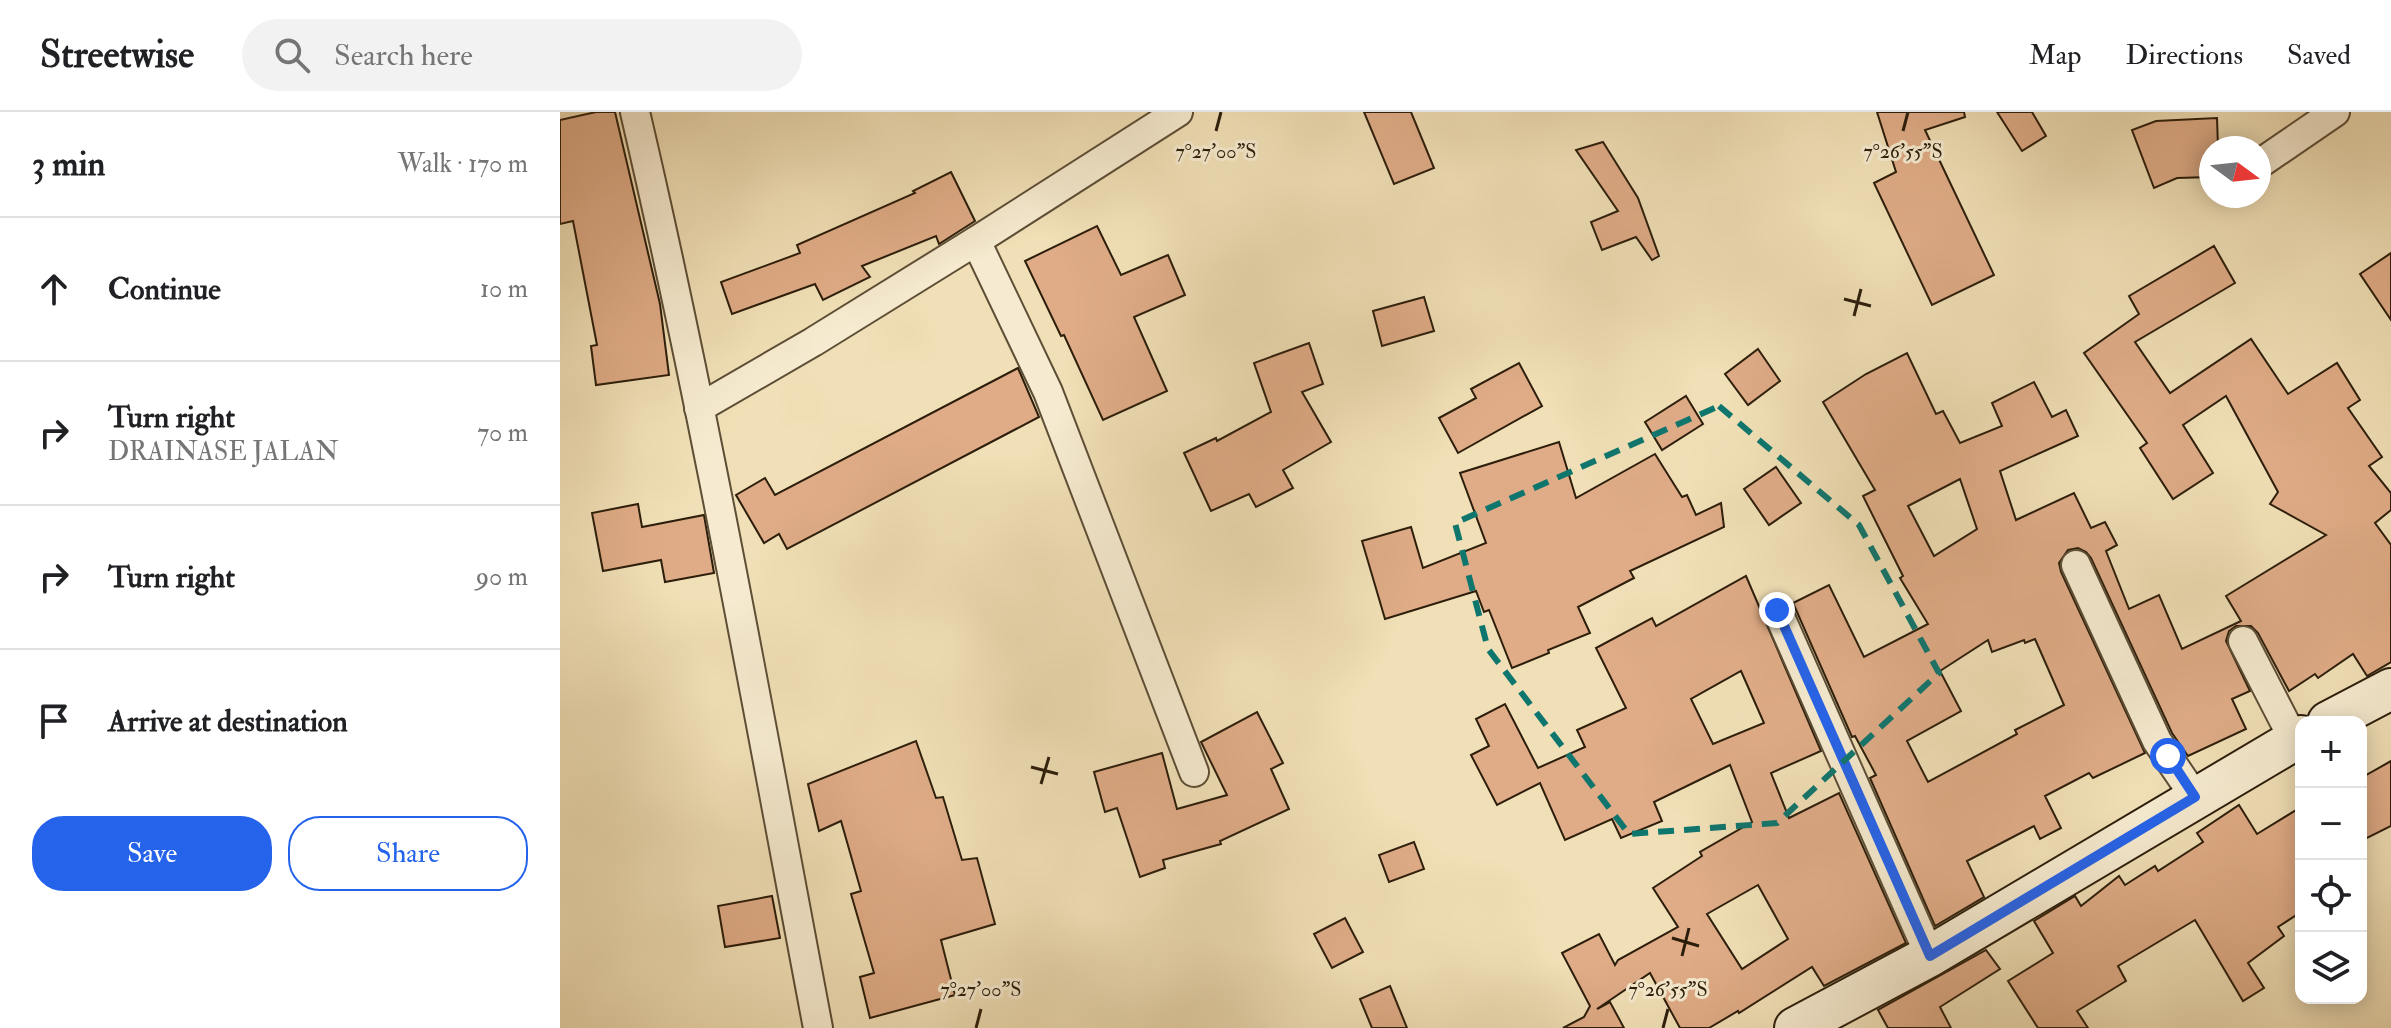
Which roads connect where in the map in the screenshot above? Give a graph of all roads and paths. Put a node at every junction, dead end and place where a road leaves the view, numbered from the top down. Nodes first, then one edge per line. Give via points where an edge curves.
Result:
1 (635, 112) edge
2 (1178, 112) edge
3 (2335, 112) edge
4 (2271, 156) edge
5 (976, 241) junction
6 (699, 408) junction
7 (2076, 565) dead end
8 (1777, 610) dead end
9 (2243, 641) dead end
10 (2390, 691) edge
11 (2296, 716) edge
12 (2341, 716) edge
13 (2295, 740) edge
14 (1194, 772) dead end
15 (2195, 797) junction
16 (1930, 956) junction
17 (818, 1028) edge
18 (1795, 1028) edge

1 - 6 street
2 - 5 street
3 - 4 street
5 - 6 street
5 - 14 street via 1048,392
6 - 17 street
7 - 15 street via 2157,741
8 - 16 street
9 - 11 street
10 - 12 street
13 - 15 street
15 - 16 street
16 - 18 street

